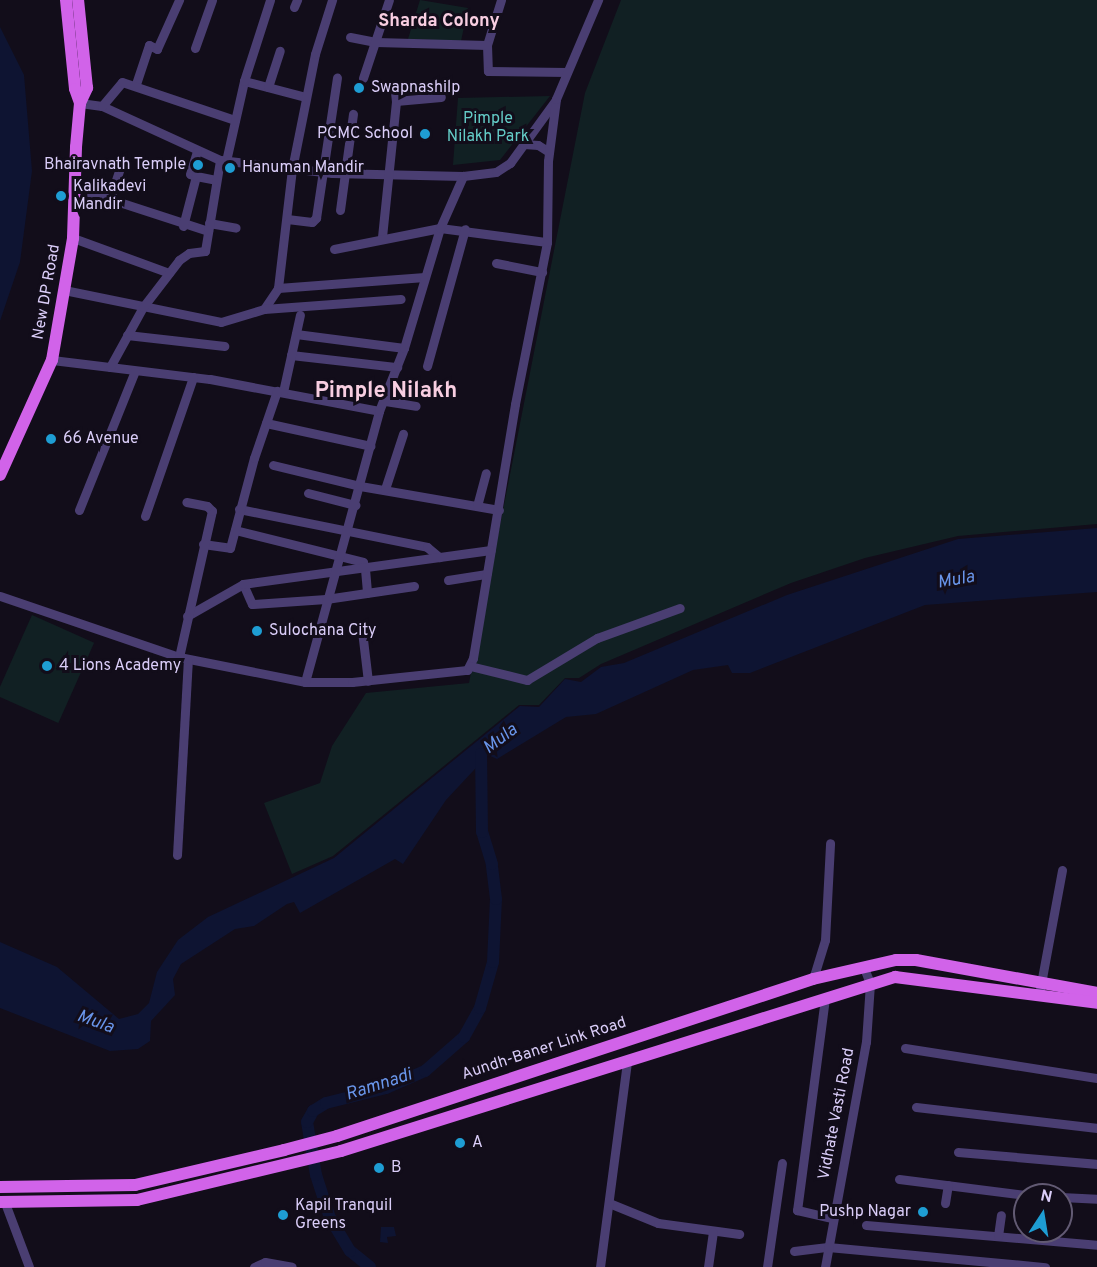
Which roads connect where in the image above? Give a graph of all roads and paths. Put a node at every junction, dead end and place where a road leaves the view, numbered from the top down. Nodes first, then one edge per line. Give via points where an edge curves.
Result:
1 (66, 0) edge
2 (78, 0) edge
3 (178, 0) edge
4 (212, 0) edge
5 (270, 0) edge
6 (332, 0) edge
7 (389, 0) edge
8 (501, 0) edge
9 (598, 0) edge
10 (350, 37) dead end
11 (376, 42) junction
12 (487, 45) junction
13 (195, 48) dead end
14 (280, 51) dead end
15 (567, 72) junction
16 (337, 78) dead end
17 (363, 78) dead end
18 (244, 81) junction
19 (136, 84) junction
20 (268, 87) junction
21 (81, 89) junction
22 (306, 97) junction
23 (441, 97) dead end
24 (556, 99) junction
25 (80, 103) junction
26 (102, 106) junction
27 (353, 114) dead end
28 (235, 120) junction
29 (524, 144) junction
30 (196, 151) junction
31 (549, 152) junction
32 (223, 160) junction
33 (122, 162) dead end
34 (292, 169) junction
35 (322, 172) junction
36 (344, 173) junction
37 (388, 175) junction
38 (196, 176) junction
39 (463, 176) junction
40 (216, 180) junction
41 (76, 188) junction
42 (109, 201) junction
43 (340, 210) dead end
44 (287, 219) junction
45 (183, 226) junction
46 (208, 227) junction
47 (236, 228) dead end
48 (440, 228) junction
49 (465, 229) junction
50 (382, 237) junction
51 (73, 238) junction
52 (547, 242) junction
53 (334, 249) dead end
54 (496, 262) dead end
55 (542, 272) junction
56 (169, 273) junction
57 (425, 277) junction
58 (278, 288) junction
59 (64, 290) junction
60 (401, 299) dead end
61 (143, 307) junction
62 (264, 309) junction
63 (300, 315) dead end
64 (296, 334) junction
65 (127, 335) junction
66 (224, 346) dead end
67 (404, 348) junction
68 (291, 356) junction
69 (52, 360) junction
70 (427, 366) dead end
71 (110, 367) junction
72 (397, 367) junction
73 (135, 371) junction
74 (193, 377) junction
75 (280, 391) junction
76 (386, 401) junction
77 (416, 406) dead end
78 (379, 411) junction
79 (266, 423) junction
80 (403, 434) dead end
81 (371, 446) junction
82 (273, 465) dead end
83 (486, 472) dead end
84 (0, 475) edge
85 (360, 486) junction
86 (385, 489) junction
87 (308, 493) dead end
88 (186, 502) dead end
89 (355, 505) junction
90 (477, 506) junction
91 (239, 509) junction
92 (80, 510) dead end
93 (499, 510) junction
94 (145, 516) dead end
95 (235, 530) junction
96 (348, 530) junction
97 (203, 544) junction
98 (491, 550) junction
99 (342, 556) junction
100 (439, 557) junction
101 (364, 565) junction
102 (336, 572) junction
103 (487, 574) junction
104 (448, 580) dead end
105 (243, 584) junction
106 (414, 586) dead end
107 (367, 593) junction
108 (0, 596) edge
109 (326, 599) junction
110 (680, 608) dead end
111 (187, 616) junction
112 (362, 631) dead end
113 (184, 658) junction
114 (470, 666) junction
115 (368, 681) junction
116 (305, 682) junction
117 (830, 843) dead end
118 (177, 855) dead end
119 (1062, 870) dead end
120 (864, 968) junction
121 (813, 979) junction
122 (870, 983) junction
123 (1041, 983) junction
124 (1097, 993) edge
125 (1039, 997) junction
126 (825, 998) junction
127 (1097, 1003) edge
128 (617, 1042) junction
129 (905, 1048) dead end
130 (627, 1060) junction
131 (1097, 1078) edge
132 (505, 1079) junction
133 (515, 1098) junction
134 (955, 1100) dead end
135 (916, 1107) dead end
136 (953, 1112) junction
137 (1097, 1128) edge
138 (958, 1152) dead end
139 (782, 1163) dead end
140 (1097, 1164) edge
141 (899, 1179) dead end
142 (948, 1185) junction
143 (4, 1188) edge
144 (1013, 1194) edge
145 (1073, 1198) edge
146 (1097, 1199) edge
147 (2, 1202) edge
148 (609, 1203) junction
149 (945, 1203) dead end
150 (1001, 1215) dead end
151 (833, 1218) junction
152 (866, 1225) dead end
153 (713, 1232) junction
154 (739, 1234) dead end
155 (998, 1236) junction
156 (1097, 1245) edge
157 (828, 1247) junction
158 (794, 1251) dead end
159 (29, 1267) edge
160 (254, 1267) edge
161 (292, 1267) edge
162 (600, 1267) edge
163 (708, 1267) edge
164 (767, 1267) edge
165 (825, 1267) edge
166 (1045, 1267) edge

1 - 21 main road
2 - 21 main road
3 - 19 street via 158,49 149,45
4 - 13 street
5 - 18 street
6 - 22 street
7 - 11 street
8 - 12 street
9 - 15 street
10 - 11 street
11 - 12 street
11 - 17 street
12 - 15 street via 488,71
14 - 20 street
15 - 24 street
16 - 35 street
18 - 20 street
18 - 28 street
19 - 26 street via 122,82 114,87
19 - 28 street
20 - 22 street
21 - 25 main road, New DP Road
22 - 34 street
23 - 37 street via 396,96
24 - 29 street
24 - 31 street
25 - 26 street
25 - 41 main road, New DP Road
26 - 30 street
27 - 36 street
28 - 32 street
29 - 31 street via 538,145
29 - 39 street via 503,169
30 - 32 street
30 - 38 street via 190,174
31 - 52 street
32 - 34 street
32 - 40 street
33 - 42 street
34 - 35 street
34 - 44 street
35 - 36 street
35 - 44 street via 315,221
36 - 37 street
36 - 43 street
37 - 39 street
37 - 50 street
38 - 40 street
38 - 45 street
39 - 48 street
40 - 46 street
41 - 42 street
41 - 51 main road, New DP Road
42 - 45 street
44 - 58 street
45 - 46 street
46 - 47 street
46 - 56 street via 205,251 189,253
48 - 49 street
48 - 50 street
48 - 57 street
49 - 52 street
49 - 70 street
50 - 53 street
51 - 56 street
51 - 59 main road, New DP Road
52 - 55 street
54 - 55 street
55 - 93 street via 515,404
56 - 61 street
57 - 58 street
57 - 67 street
58 - 62 street
59 - 61 street
59 - 69 main road, New DP Road
60 - 62 street
61 - 62 street via 221,322
61 - 65 street
63 - 64 street
64 - 67 street
64 - 68 street
65 - 66 street
65 - 71 street
67 - 72 street
68 - 72 street
68 - 75 street
69 - 71 street via 92,368
69 - 84 main road, New DP Road
71 - 73 street
72 - 76 street
73 - 74 street
73 - 92 street
74 - 75 street
74 - 94 street
75 - 78 street
75 - 79 street
76 - 77 street
76 - 78 street
78 - 81 street
79 - 81 street
79 - 91 street
80 - 86 street
81 - 85 street
82 - 85 street
83 - 90 street
85 - 86 street
85 - 89 street
86 - 90 street
87 - 89 street
88 - 97 street via 211,509
89 - 96 street
90 - 93 street
91 - 95 street
91 - 96 street
93 - 98 street
95 - 97 street via 230,548
95 - 99 street
96 - 99 street
96 - 100 street via 427,547
97 - 111 street
98 - 100 street
98 - 103 street
99 - 101 street
99 - 102 street
100 - 101 street
101 - 102 street
101 - 107 street
102 - 105 street
102 - 109 street
103 - 104 street
103 - 114 street
105 - 109 street via 252,604
105 - 111 street
106 - 107 street
107 - 109 street
108 - 113 street
109 - 116 street
110 - 114 street via 597,638 527,680
111 - 113 street
112 - 115 street
113 - 116 street
113 - 118 street
114 - 115 street via 458,673
115 - 116 street
117 - 121 street via 825,940
119 - 123 street
120 - 121 main road, Aundh-Baner Link Road
120 - 122 street, Vidhate Vasti Road
120 - 123 main road, Aundh-Baner Link Road via 916,960
121 - 128 main road, Aundh-Baner Link Road
122 - 125 main road via 913,977
122 - 126 main road
122 - 151 street, Vidhate Vasti Road via 866,1049
123 - 124 main road, Aundh-Baner Link Road
123 - 125 street
125 - 127 main road
126 - 130 main road
126 - 151 street via 797,1210
128 - 130 main road
128 - 132 main road, Aundh-Baner Link Road
129 - 131 street
130 - 133 main road
130 - 148 street
132 - 133 main road
132 - 143 main road, Aundh-Baner Link Road via 337,1136 135,1185
133 - 147 main road via 341,1151 137,1200
134 - 136 street
135 - 136 street
136 - 137 street
138 - 140 street
139 - 164 street
141 - 142 street
142 - 144 street
142 - 149 street
143 - 147 main road
145 - 146 street
147 - 159 street
148 - 153 street via 658,1223
148 - 162 street
150 - 155 street
151 - 157 street, Vidhate Vasti Road
152 - 155 street
153 - 154 street
153 - 163 street
155 - 156 street
157 - 158 street
157 - 165 street, Vidhate Vasti Road
157 - 166 street
160 - 161 street via 265,1262

